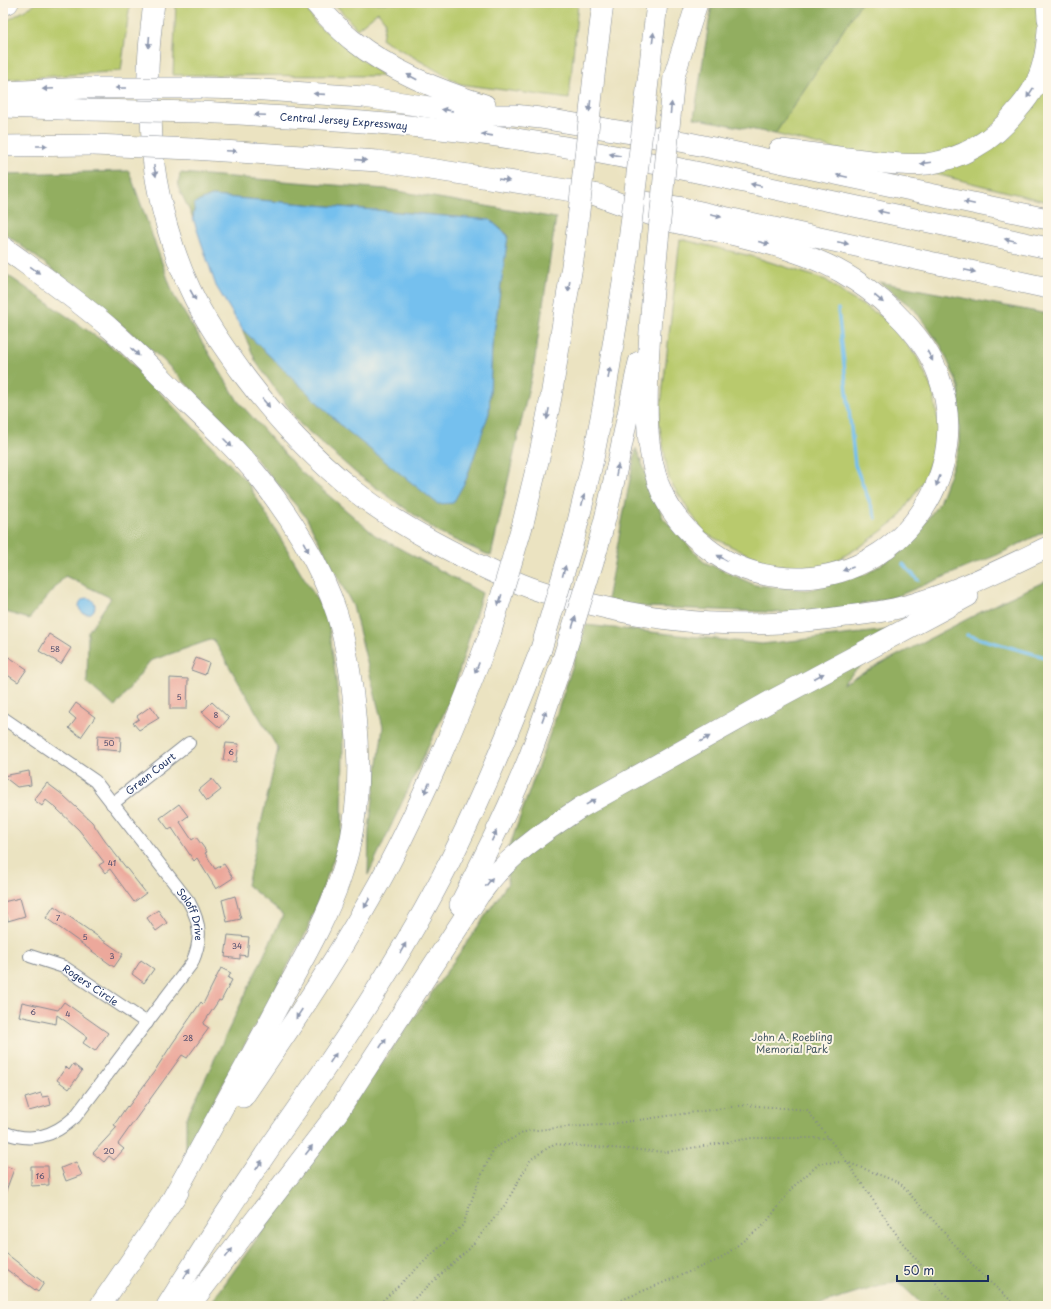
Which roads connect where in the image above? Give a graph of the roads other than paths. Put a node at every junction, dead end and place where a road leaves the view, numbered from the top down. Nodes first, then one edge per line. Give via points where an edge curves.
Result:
1 (8, 3) edge
2 (154, 3) edge
3 (315, 3) edge
4 (596, 3) edge
5 (603, 3) edge
6 (657, 3) edge
7 (685, 3) edge
8 (697, 3) edge
9 (1046, 3) edge
10 (3, 5) edge
11 (1048, 19) edge
12 (1048, 29) edge
13 (594, 67) junction
14 (674, 76) junction
15 (3, 92) edge
16 (3, 107) edge
17 (514, 115) junction
18 (685, 142) junction
19 (3, 146) edge
20 (674, 214) junction
21 (1048, 219) edge
22 (3, 247) edge
23 (1048, 248) edge
24 (1048, 288) edge
25 (650, 309) junction
26 (1048, 548) edge
27 (5, 723) edge
28 (189, 742) dead end
29 (112, 804) junction
30 (30, 956) dead end
31 (421, 984) junction
32 (147, 1023) junction
33 (3, 1132) edge
34 (170, 1203) junction
35 (100, 1306) edge
36 (166, 1306) edge
37 (189, 1306) edge

1 - 10 highway
2 -> 26 highway via 147,77 154,165 176,255 190,289 231,358 287,428 353,490 392,517 464,559 524,585 617,611 659,619 732,625 817,621 896,608 962,588
17 -> 3 highway via 444,92 414,78 352,40
4 - 13 highway
5 - 13 highway
36 -> 6 highway, bridge via 350,1033 417,924 482,794 541,649 574,538 603,407 627,258
7 - 14 highway
8 - 14 highway
9 - 11 highway
12 -> 18 highway via 1042,67 1034,87 1008,122 985,142 948,158 927,164 903,164
13 -> 34 highway, bridge via 575,247 551,397 523,523 491,631 433,775 384,873 327,970
25 -> 14 highway, bridge
17 -> 15 highway, bridge via 481,115 364,97 248,89 87,88
23 -> 16 highway, Central Jersey Expressway, bridge via 681,168 616,155 473,133 329,119 200,112
17 - 18 highway
21 -> 18 highway
19 -> 20 highway, bridge via 192,149 378,162 593,194
20 -> 24 highway
20 -> 25 highway via 715,230 813,258 858,282 907,324 929,354 938,372 948,414 945,455 938,480 930,500 918,518 903,535 883,551 842,571 818,577 775,577 752,572 733,565 715,554 687,530 664,498 655,476 648,432 647,403
22 -> 34 highway via 113,331 231,445 258,476 301,538 317,568 337,615 354,696 358,776 355,815 341,877 316,936
31 -> 25 highway, bridge via 514,793 546,712 606,517
31 -> 26 highway via 496,873 554,824 764,705 974,593
27 - 29 street, Soloff Drive via 95,781
28 - 29 street, Green Court
29 - 32 street, Soloff Drive via 189,902 199,924 200,938 192,963
30 - 32 street, Rogers Circle via 64,968
37 -> 31 highway via 338,1112
32 - 33 street, Soloff Drive via 65,1127 42,1136 26,1138
34 - 35 highway

